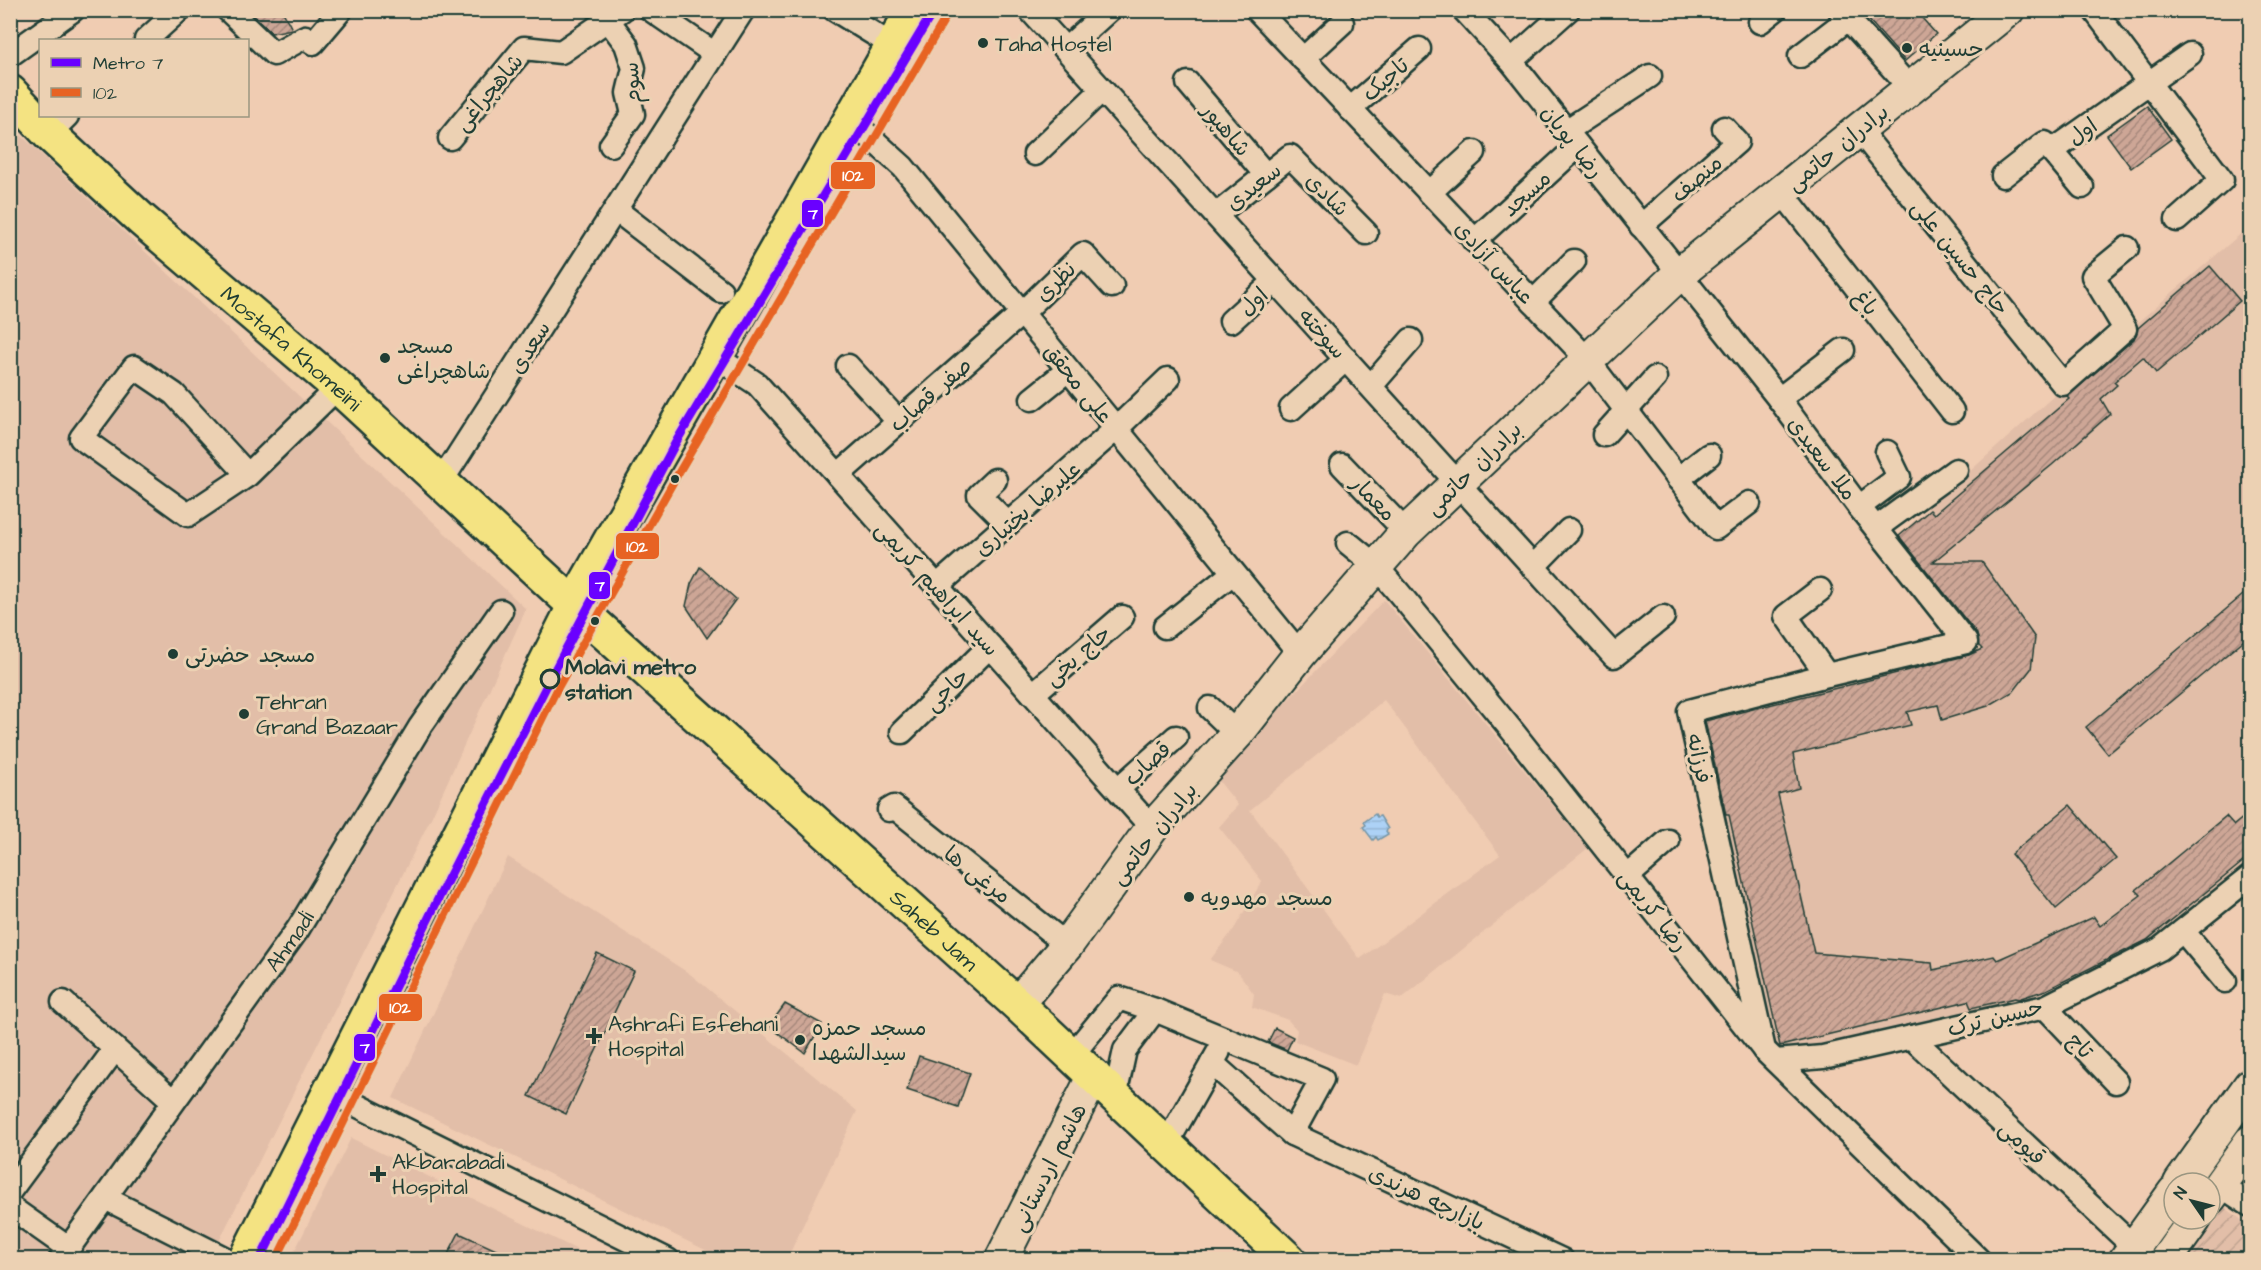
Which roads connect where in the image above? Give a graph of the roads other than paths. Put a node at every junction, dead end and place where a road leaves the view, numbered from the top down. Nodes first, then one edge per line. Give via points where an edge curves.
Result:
1 (73, 10) edge
2 (179, 10) edge
3 (228, 10) edge
4 (341, 10) edge
5 (651, 10) edge
6 (743, 10) edge
7 (835, 10) edge
8 (913, 10) edge
9 (1030, 10) edge
10 (1109, 10) edge
11 (1257, 10) edge
12 (1464, 10) edge
13 (1568, 10) edge
14 (2008, 10) edge
15 (2094, 10) edge
16 (615, 15) edge
17 (1844, 15) edge
18 (1342, 23) dead end
19 (147, 39) edge
20 (892, 45) junction
21 (1066, 49) junction
22 (1419, 49) dead end
23 (715, 54) junction
24 (2190, 54) dead end
25 (10, 56) edge
26 (1800, 56) dead end
27 (1302, 59) junction
28 (1510, 61) junction
29 (1650, 76) dead end
30 (1188, 82) dead end
31 (2150, 84) junction
32 (1911, 88) junction
33 (1102, 90) junction
34 (10, 92) edge
35 (1350, 109) junction
36 (39, 112) edge
37 (850, 119) junction
38 (58, 125) edge
39 (1724, 128) dead end
40 (1859, 130) junction
41 (450, 138) dead end
42 (1572, 139) junction
43 (611, 145) dead end
44 (2052, 151) junction
45 (1474, 152) dead end
46 (1035, 154) dead end
47 (1290, 156) joint
48 (1266, 175) junction
49 (2003, 176) dead end
50 (2082, 187) dead end
51 (1782, 192) junction
52 (1429, 193) junction
53 (616, 210) junction
54 (1216, 215) junction
55 (2176, 220) dead end
56 (1641, 226) junction
57 (1365, 232) dead end
58 (1474, 240) junction
59 (2127, 248) dead end
60 (1574, 261) dead end
61 (1679, 274) junction
62 (1275, 281) junction
63 (1112, 286) dead end
64 (721, 291) dead end
65 (1533, 302) junction
66 (1022, 313) junction
67 (1231, 321) dead end
68 (1411, 340) dead end
69 (1844, 350) dead end
70 (716, 357) junction
71 (1346, 359) junction
72 (1587, 359) junction
73 (848, 366) dead end
74 (1068, 370) junction
75 (1655, 378) dead end
76 (1168, 379) dead end
77 (1371, 386) junction
78 (338, 387) junction
79 (1032, 399) dead end
80 (1779, 399) junction
81 (1292, 409) dead end
82 (1627, 411) junction
83 (1952, 411) dead end
84 (899, 422) junction
85 (1116, 429) junction
86 (1604, 435) dead end
87 (1887, 452) dead end
88 (1709, 455) dead end
89 (1342, 465) dead end
90 (1956, 470) dead end
91 (248, 475) junction
92 (838, 475) junction
93 (1678, 479) junction
94 (995, 480) dead end
95 (441, 482) junction
96 (1458, 482) junction
97 (1749, 503) dead end
98 (1859, 507) junction
99 (1008, 524) junction
100 (1876, 528) junction
101 (1569, 530) dead end
102 (1406, 532) junction
103 (1348, 543) dead end
104 (1377, 566) junction
105 (1533, 567) junction
106 (1233, 573) junction
107 (937, 586) junction
108 (1820, 590) dead end
109 (574, 605) junction
110 (501, 611) dead end
111 (1122, 617) dead end
112 (1663, 617) dead end
113 (1165, 627) dead end
114 (1966, 642) joint
115 (990, 646) junction
116 (1300, 654) junction
117 (1827, 675) junction
118 (1033, 693) junction
119 (1210, 708) dead end
120 (902, 732) dead end
121 (1237, 734) junction
122 (1176, 737) dead end
123 (1118, 789) junction
124 (889, 810) dead end
125 (1152, 828) junction
126 (1668, 841) dead end
127 (1627, 877) junction
128 (2250, 877) edge
129 (2183, 931) junction
130 (1067, 945) junction
131 (2225, 981) dead end
132 (63, 1002) dead end
133 (1017, 1004) junction
134 (2045, 1007) junction
135 (1155, 1010) junction
136 (1911, 1037) junction
137 (1225, 1039) junction
138 (115, 1049) junction
139 (1770, 1056) junction
140 (1212, 1063) junction
141 (1094, 1075) junction
142 (2116, 1082) dead end
143 (2250, 1085) edge
144 (330, 1092) junction
145 (173, 1101) junction
146 (1292, 1134) junction
147 (2250, 1142) edge
148 (1166, 1145) junction
149 (2189, 1171) edge
150 (2222, 1182) edge
151 (10, 1191) edge
152 (2222, 1194) edge
153 (105, 1198) junction
154 (2250, 1204) edge
155 (10, 1207) edge
156 (2162, 1209) edge
157 (2187, 1231) edge
158 (64, 1254) edge
159 (2130, 1254) edge
160 (228, 1260) edge
161 (245, 1260) edge
162 (668, 1260) edge
163 (1001, 1260) edge
164 (1288, 1260) edge
165 (1562, 1260) edge
166 (1979, 1260) edge
167 (2166, 1260) edge

1 - 25 street
2 - 19 street
3 - 4 street via 274,54 305,37 313,43
5 - 23 street
6 - 23 street, سعدی
7 - 20 street
8 - 20 main road
9 - 21 street, سوخته
10 - 21 street
11 - 27 street, عباس آزادی
12 - 28 street, رضا پویان
13 - 28 street
14 - 32 street, برادران حاتمی
15 - 31 street
16 - 41 street, شاهچراغی via 561,52 524,48
16 - 43 street, سوم via 634,69 628,93 633,114
17 - 26 street
17 - 32 street
18 - 27 street
20 - 37 main road
21 - 33 street, سوخته
22 - 35 street, تاجیک
23 - 53 street, سعدی
24 - 31 street, اول
27 - 35 street, عباس آزادی
28 - 42 street, رضا پویان
29 - 42 street, مسجد
30 - 48 street, شاهپور
31 - 44 street, اول
31 - 55 street via 2222,180
32 - 40 street, برادران حاتمی
33 - 46 street
33 - 54 street, سوخته
34 - 36 main road, Mostafa Khomeini
35 - 52 street, عباس آزادی
37 - 66 street, علی محقق via 903,167
37 - 70 main road
38 - 78 main road, Mostafa Khomeini via 142,220
39 - 56 street, منصف via 1737,142
40 - 51 street, برادران حاتمی
40 - 59 street, حاج حسین علی via 2063,384 2126,329 2093,276
42 - 56 street, رضا پویان
42 - 58 street, مسجد
44 - 49 street via 2045,143
44 - 50 street, اول
45 - 52 street
47 - 48 street, سعیدی
47 - 57 street, شادی
48 - 54 street, سعیدی
51 - 61 street, برادران حاتمی
51 - 83 street, باغ
52 - 58 street, عباس آزادی
53 - 64 street
53 - 95 street, سعدی
54 - 62 street, سوخته
56 - 61 street, رضا پویان
58 - 65 street, عباس آزادی
60 - 65 street
61 - 72 street, برادران حاتمی
61 - 80 street, ملا سعیدی
62 - 67 street, اول
62 - 71 street, سوخته
63 - 66 street, نظری via 1083,254
65 - 72 street, عباس آزادی
66 - 74 street, علی محقق
66 - 84 street, صفر قصاب
68 - 77 street
69 - 80 street
70 - 92 street, سید ابراهیم کریمی via 757,384
70 - 109 main road
71 - 77 street, سوخته
71 - 81 street
72 - 82 street, عباس آزادی
72 - 96 street, برادران حاتمی
73 - 84 street
74 - 79 street
74 - 85 street, علی محقق
75 - 82 street
76 - 85 street, علیرضا بختیاری
77 - 96 street, سوخته
78 - 91 street
78 - 95 main road, Mostafa Khomeini
80 - 98 street, ملا سعیدی
82 - 86 street
82 - 93 street, عباس آزادی
84 - 92 street, صفر قصاب
85 - 99 street, علیرضا بختیاری
85 - 106 street, علی محقق
87 - 98 street via 1899,477
88 - 93 street
89 - 102 street, معمار
90 - 100 street
91 - 91 street via 188,515 81,438 134,367 174,394
92 - 107 street, سید ابراهیم کریمی
93 - 97 street, عباس آزادی via 1716,528
94 - 99 street via 979,495
95 - 109 main road, Mostafa Khomeini
96 - 102 street, برادران حاتمی
96 - 105 street, سوخته
98 - 100 street, ملا سعیدی
99 - 107 street, علیرضا بختیاری
100 - 114 street, ملا سعیدی
101 - 105 street
102 - 104 street, برادران حاتمی
103 - 104 street, رضا کریمی
104 - 116 street, برادران حاتمی
104 - 127 street, رضا کریمی
105 - 112 street, سوخته via 1614,656
106 - 113 street
106 - 116 street, علی محقق
107 - 115 street, سید ابراهیم کریمی
108 - 117 street via 1786,616
109 - 133 main road, Saheb Jam
109 - 144 main road
110 - 145 street, Ahmadi via 420,727 298,929
111 - 118 street, حاج یخی
114 - 117 street, فرزانه
115 - 118 street, سید ابراهیم کریمی
115 - 120 street, حاجی
116 - 121 street, برادران حاتمی
117 - 139 street, فرزانه via 1689,711
118 - 123 street, سید ابراهیم کریمی
119 - 121 street
121 - 125 street, برادران حاتمی
122 - 123 street, قصاب
123 - 125 street, سید ابراهیم کریمی
124 - 130 street, مرغی ها via 894,807
125 - 130 street, برادران حاتمی
126 - 127 street
127 - 139 street, رضا کریمی
128 - 129 street, حسین ترک
129 - 131 street
129 - 134 street, حسین ترک via 2160,949
130 - 133 street, برادران حاتمی
132 - 138 street
133 - 141 main road, Saheb Jam
134 - 136 street, حسین ترک
134 - 142 street, تاج
135 - 137 street
135 - 141 street via 1125,1050
135 - 141 street via 1119,998
136 - 139 street, حسین ترک via 1823,1057
136 - 159 street, قیومی
137 - 140 street
137 - 146 street via 1322,1079
138 - 145 street
138 - 151 street
139 - 166 street, رضا کریمی
140 - 146 street, بازارچه هرندی
140 - 148 street
141 - 148 main road, Saheb Jam
141 - 163 street, هاشم اردستانی
143 - 149 street
144 - 161 main road
144 - 162 street
145 - 153 street, Ahmadi
146 - 165 street, بازارچه هرندی
147 - 150 street
148 - 164 main road, Saheb Jam
152 - 154 street
153 - 158 street, Ahmadi
153 - 160 street
155 - 158 street
156 - 159 street
157 - 167 street

